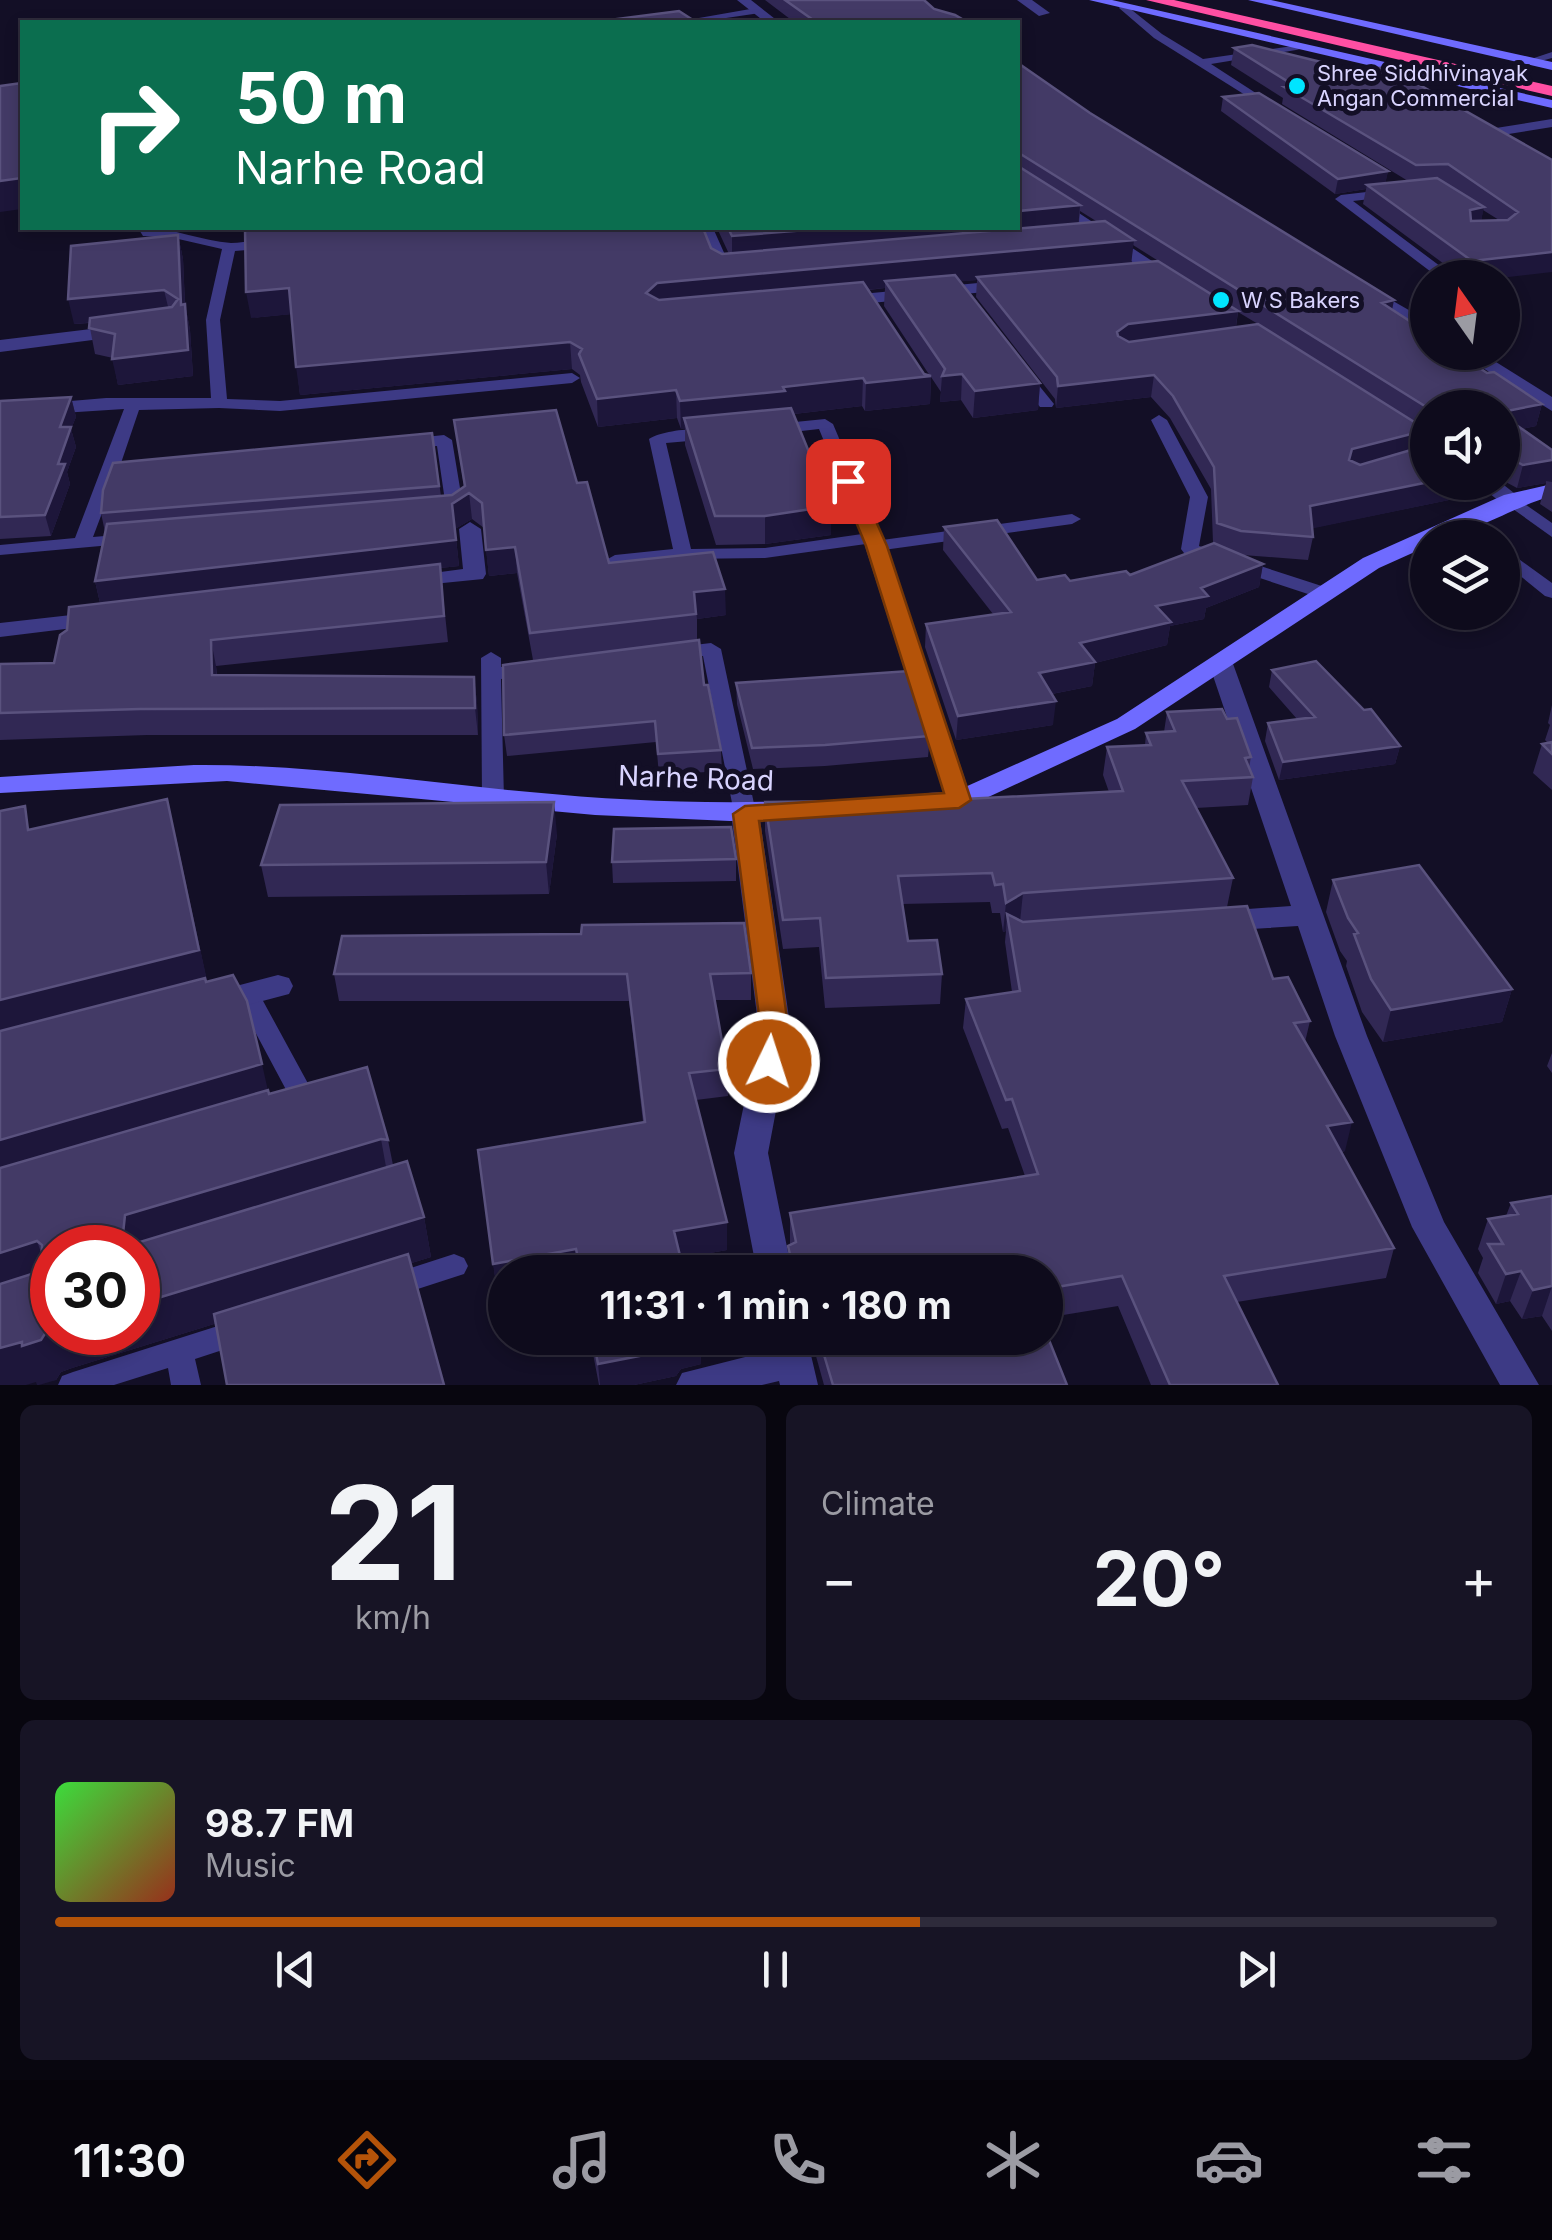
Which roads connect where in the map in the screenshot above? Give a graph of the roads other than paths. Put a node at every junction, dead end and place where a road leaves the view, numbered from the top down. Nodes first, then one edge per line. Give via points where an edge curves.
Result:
1 (743, 0) edge
2 (1024, 0) edge
3 (1096, 0) edge
4 (1154, 0) edge
5 (1224, 0) edge
6 (1254, 0) edge
7 (1123, 6) junction
8 (756, 11) junction
9 (1044, 13) dead end
10 (710, 20) edge
11 (770, 20) edge
12 (1296, 47) junction
13 (1552, 55) edge
14 (1355, 58) junction
15 (1530, 61) junction
16 (1199, 62) junction
17 (1552, 66) edge
18 (1552, 74) edge
19 (1407, 88) edge
20 (1551, 100) edge
21 (1280, 112) edge
22 (1458, 119) edge
23 (1552, 123) edge
24 (1020, 181) edge
25 (1393, 181) edge
26 (1039, 194) junction
27 (1020, 196) edge
28 (146, 230) edge
29 (706, 230) edge
30 (1106, 237) junction
31 (1068, 240) edge
32 (286, 242) edge
33 (229, 248) junction
34 (1425, 260) edge
35 (743, 270) edge
36 (1159, 272) junction
37 (1122, 275) edge
38 (1346, 279) edge
39 (1031, 284) edge
40 (958, 290) junction
41 (1192, 294) edge
42 (868, 298) junction
43 (811, 304) edge
44 (974, 311) edge
45 (1410, 318) edge
46 (882, 320) edge
47 (151, 328) edge
48 (0, 346) edge
49 (1010, 358) edge
50 (1495, 370) edge
51 (572, 378) dead end
52 (219, 404) junction
53 (1046, 404) dead end
54 (133, 405) junction
55 (1552, 405) edge
56 (0, 412) edge
57 (1159, 420) dead end
58 (385, 446) edge
59 (148, 468) edge
60 (109, 472) junction
61 (1552, 490) edge
62 (1520, 498) edge
63 (1512, 500) joint
64 (436, 514) edge
65 (1072, 519) dead end
66 (1486, 520) edge
67 (470, 530) dead end
68 (1552, 532) edge
69 (141, 538) edge
70 (874, 542) junction
71 (82, 543) junction
72 (0, 550) edge
73 (1410, 550) edge
74 (683, 554) junction
75 (614, 560) edge
76 (1520, 566) edge
77 (396, 584) edge
78 (1552, 592) edge
79 (1324, 593) junction
80 (120, 616) edge
81 (60, 623) junction
82 (0, 630) edge
83 (58, 655) edge
84 (656, 655) edge
85 (1220, 660) junction
86 (546, 668) edge
87 (0, 785) edge
88 (493, 800) junction
89 (959, 800) junction
90 (900, 804) edge
91 (823, 808) edge
92 (745, 814) junction
93 (1309, 914) junction
94 (1193, 923) edge
95 (278, 986) dead end
96 (247, 994) junction
97 (190, 1009) edge
98 (274, 1117) edge
99 (772, 1255) edge
100 (454, 1266) dead end
101 (362, 1294) edge
102 (271, 1322) edge
103 (179, 1351) junction
104 (794, 1361) edge
105 (73, 1385) edge
106 (186, 1385) edge
107 (695, 1385) edge
108 (1520, 1385) edge

1 - 8 street
2 - 9 street
3 - 7 street
4 - 20 highway via 1448,67
5 - 18 highway
6 - 15 street
7 - 12 street
7 - 16 lane
8 - 10 lane
8 - 11 street
12 - 14 street
12 - 16 lane
13 - 15 lane
14 - 19 lane
14 - 20 street
15 - 17 street
16 - 21 lane
22 - 23 lane via 1496,132
24 - 26 street
25 - 34 lane via 1409,191 1341,199
26 - 27 street
26 - 30 street
28 - 33 lane
29 - 35 street via 724,272
30 - 31 street
30 - 36 street
32 - 33 lane
33 - 52 lane via 213,320
36 - 37 street
36 - 41 street
38 - 45 street
39 - 40 street
40 - 42 street
40 - 44 lane
42 - 43 street
42 - 46 lane
47 - 48 street
49 - 53 lane
50 - 55 street
51 - 52 lane via 280,406
52 - 54 lane
54 - 56 lane
54 - 60 lane
57 - 79 lane via 1200,497 1190,549
58 - 64 lane via 444,440 455,512
59 - 60 lane
60 - 71 lane
61 - 62 street
63 - 66 street
63 - 68 lane
65 - 70 lane
67 - 77 street via 475,574
69 - 71 lane
70 - 74 lane
70 - 74 lane via 825,424 656,439
70 - 89 street
71 - 72 lane
73 - 79 street via 1371,563
74 - 75 lane
76 - 78 lane
79 - 85 street
80 - 81 street
81 - 82 street
81 - 83 street
84 - 92 lane via 711,649
85 - 89 street via 1126,724
85 - 93 street
86 - 88 lane via 491,666
87 - 88 street, Narhe Road via 257,774
88 - 92 street, Narhe Road
89 - 90 street
91 - 92 street, Narhe Road
92 - 99 street via 775,1032 751,1153
93 - 94 street
93 - 108 street via 1429,1227
95 - 96 street
96 - 97 street
96 - 98 lane via 310,1106
100 - 101 lane
102 - 103 lane
103 - 105 lane
103 - 106 lane
104 - 107 street

